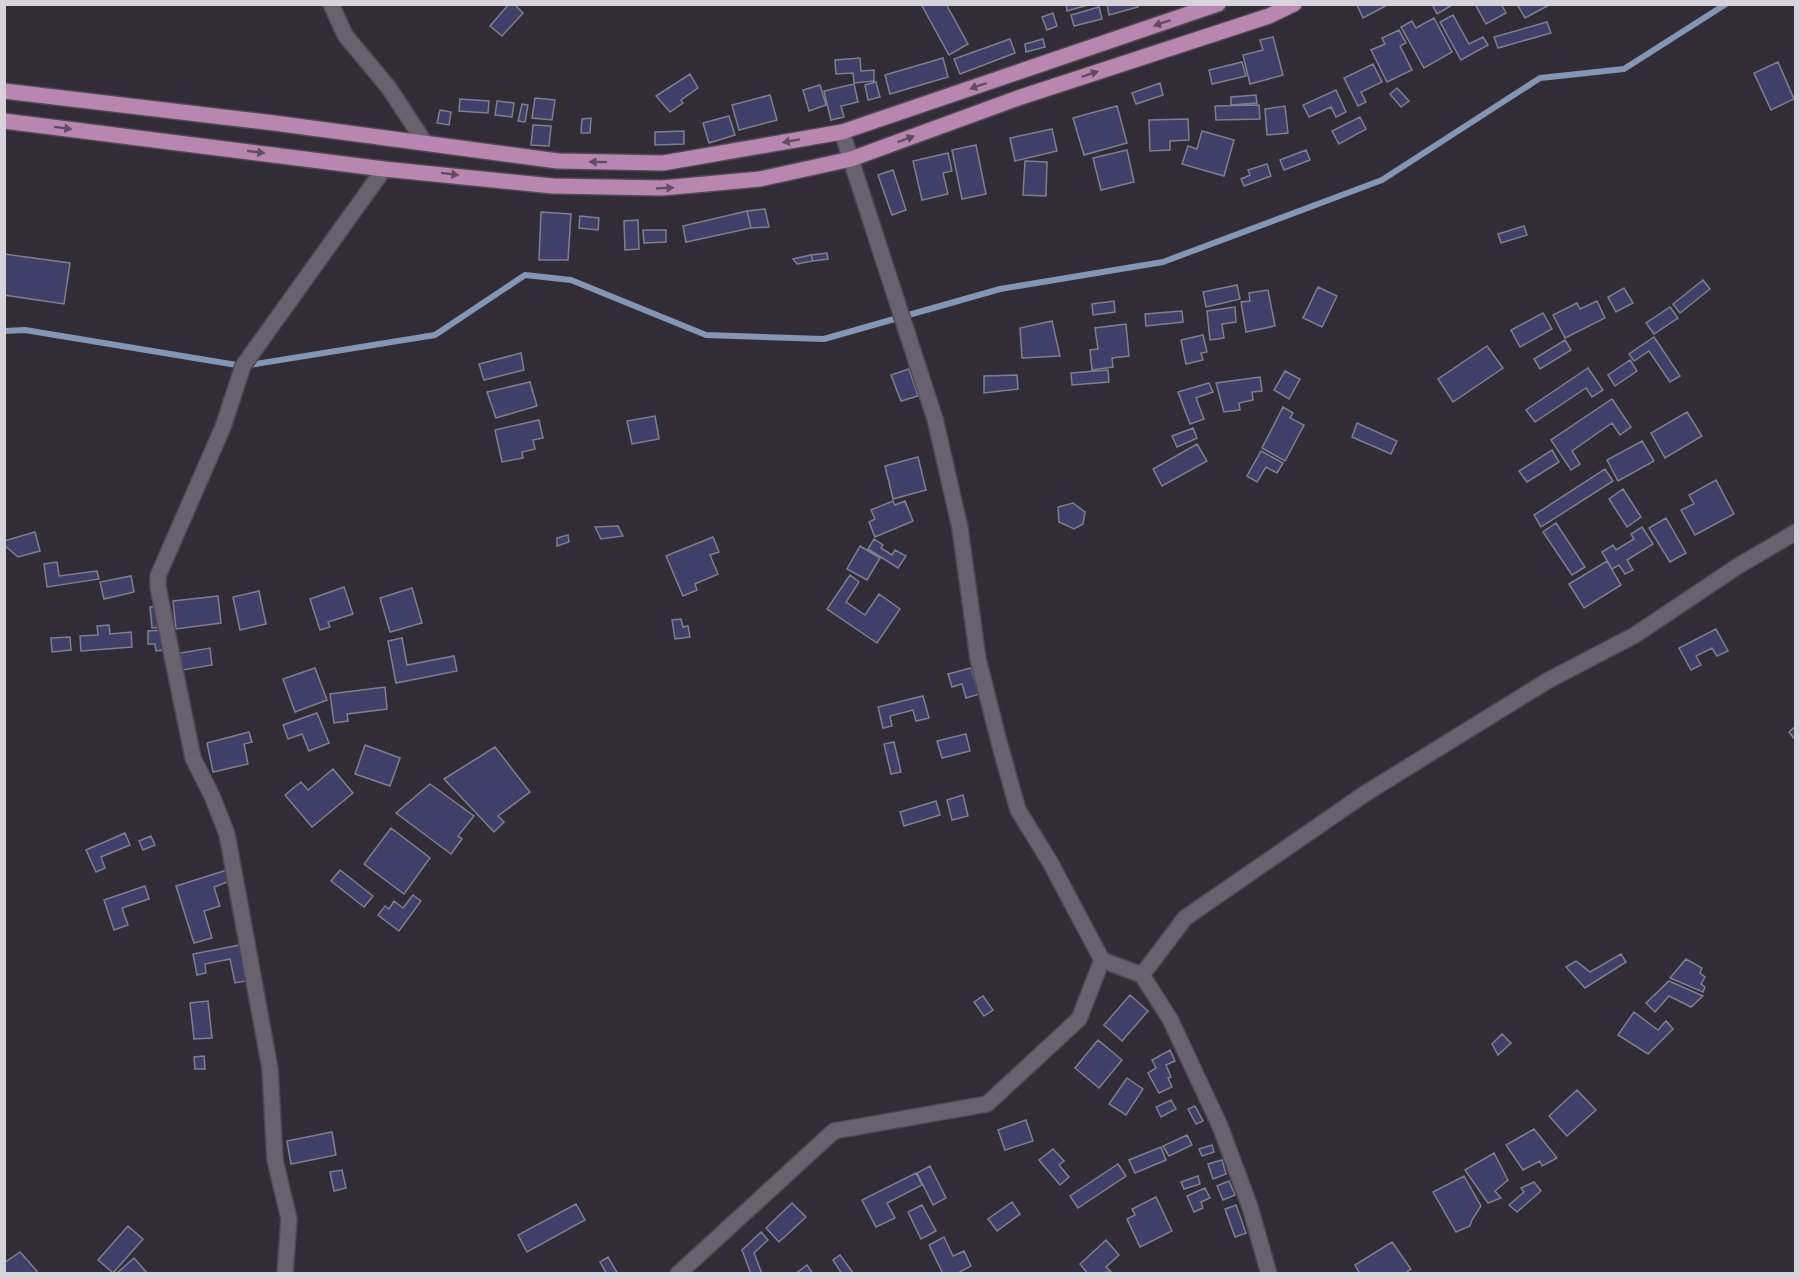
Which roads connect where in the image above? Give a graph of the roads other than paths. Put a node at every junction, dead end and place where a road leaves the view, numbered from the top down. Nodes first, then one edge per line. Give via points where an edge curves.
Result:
1 (331, 4) edge
2 (1218, 4) edge
3 (1294, 4) edge
4 (4, 91) edge
5 (4, 121) edge
6 (842, 132) junction
7 (424, 143) junction
8 (851, 159) junction
9 (384, 169) junction
10 (422, 171) junction
11 (1796, 532) edge
12 (1102, 960) junction
13 (1142, 975) junction
14 (285, 1274) edge
15 (678, 1274) edge
16 (1269, 1274) edge

1 - 7 street via 345,35 389,88
2 -> 6 main road
8 -> 3 main road via 1021,97 1269,16
4 - 7 main road
5 -> 9 main road
6 -> 7 main road via 663,163 558,161
6 - 8 street
7 - 10 main road
10 -> 8 main road via 553,186 662,188 760,179
8 - 12 street via 935,419 960,528 978,659 1018,810
9 - 10 main road
9 - 14 street via 243,366 223,427 158,576 193,758 227,834 270,1069 275,1160 289,1219
11 - 13 street via 1635,635 1546,681 1366,793 1185,918
12 - 13 street
12 - 15 street via 1079,1018 987,1104 834,1131
13 - 16 street via 1170,1019 1220,1126 1250,1207

